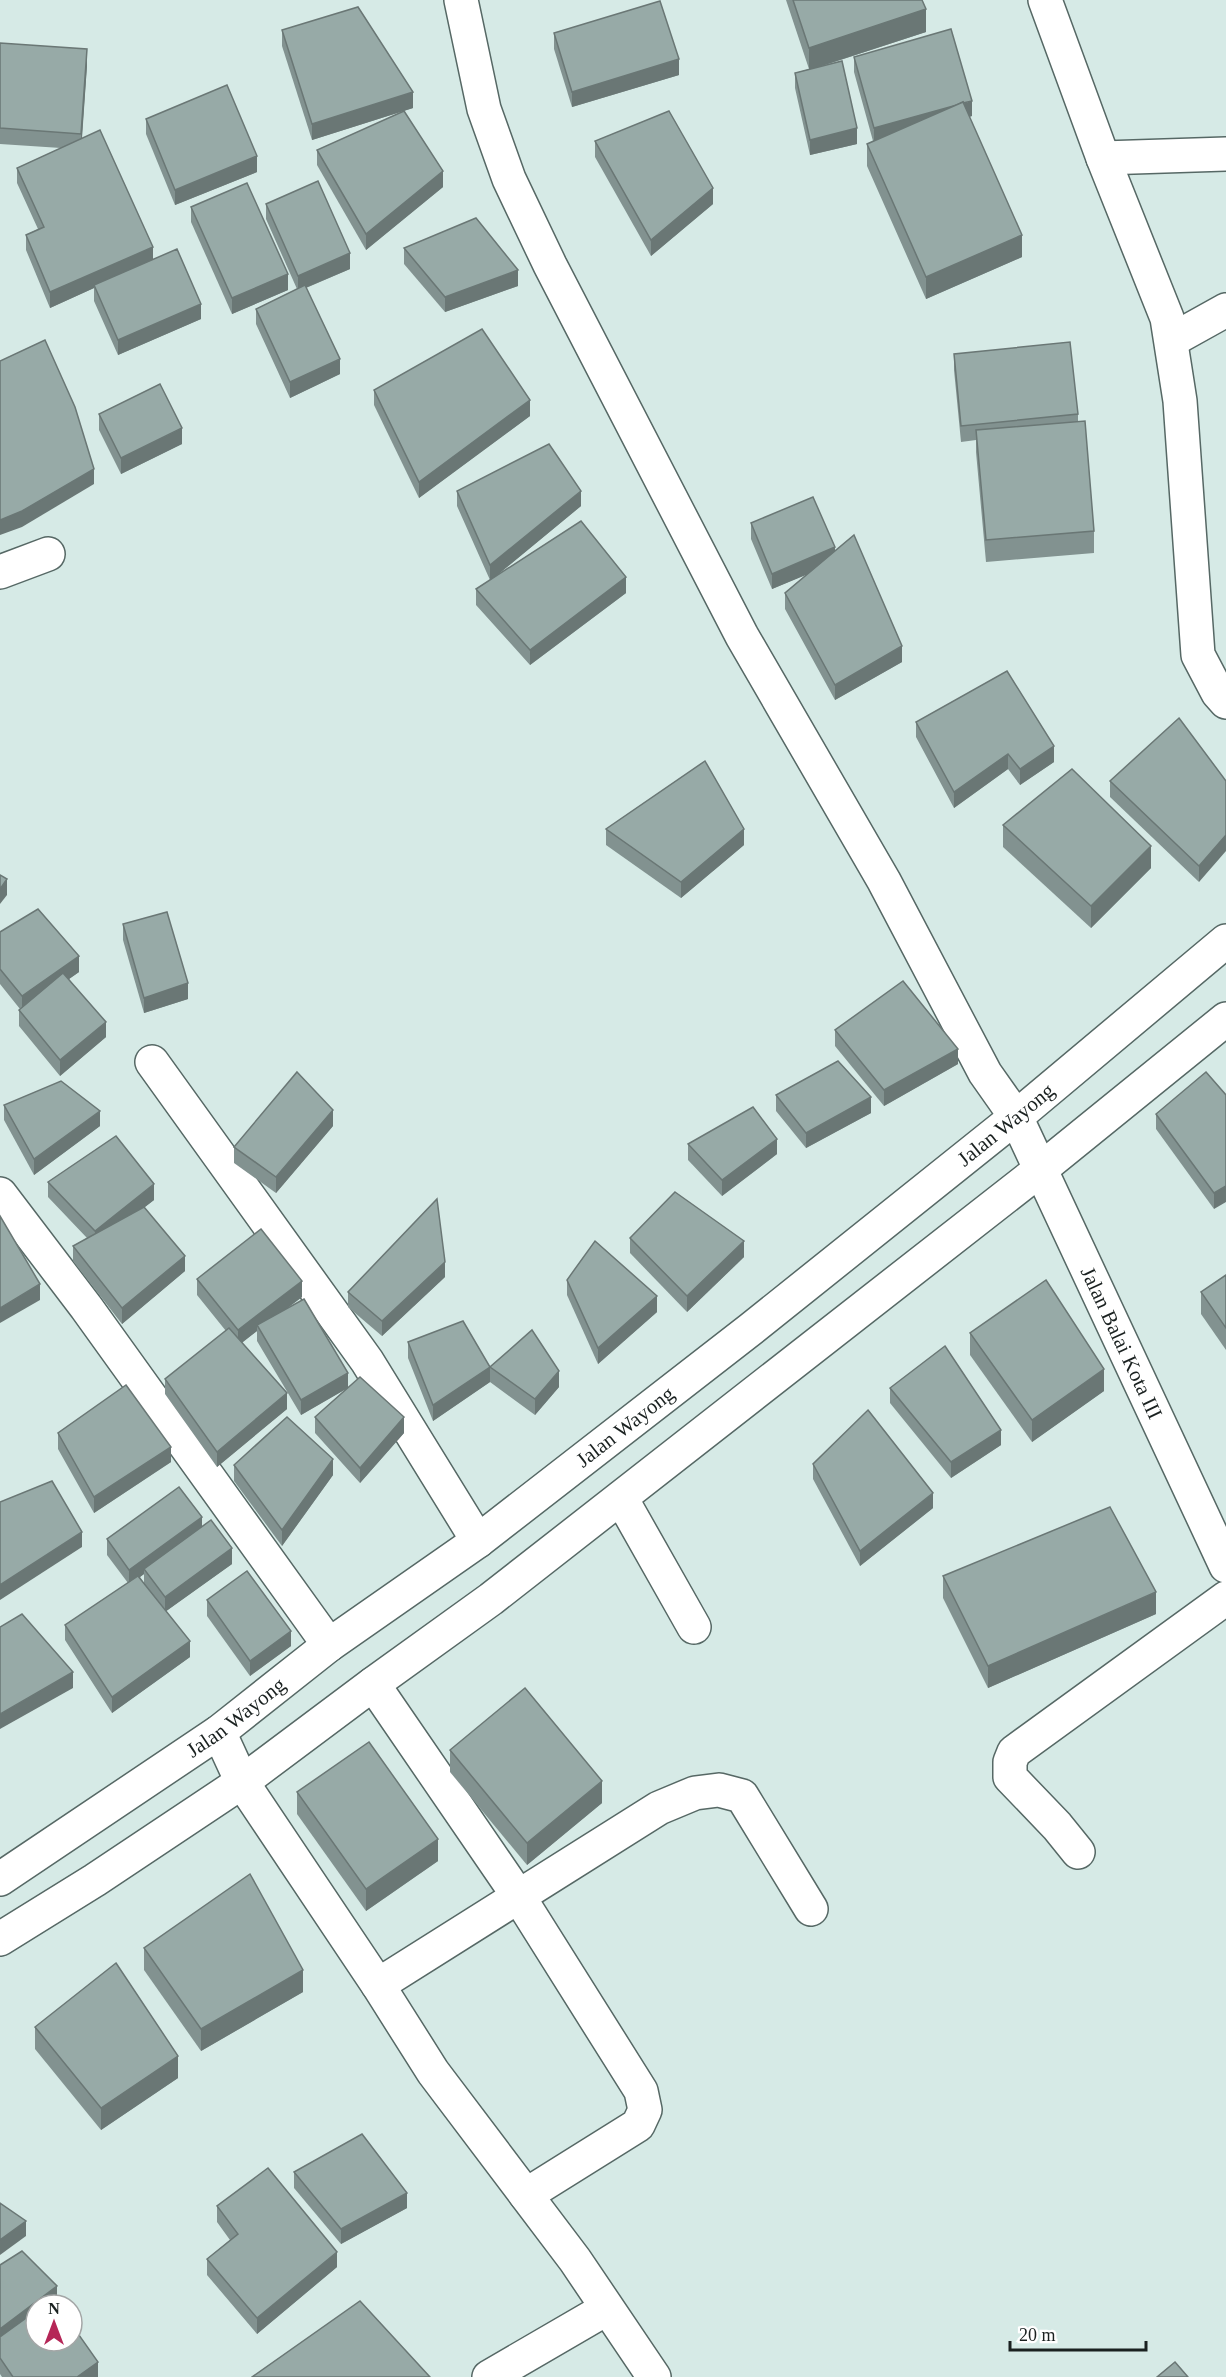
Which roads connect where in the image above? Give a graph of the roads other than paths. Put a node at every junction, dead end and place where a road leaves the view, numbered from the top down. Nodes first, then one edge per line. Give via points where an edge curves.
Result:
1 (461, 0) edge
2 (1045, 0) edge
3 (1226, 154) edge
4 (1103, 158) junction
5 (1226, 310) edge
6 (1172, 340) junction
7 (48, 554) dead end
8 (0, 572) edge
9 (1226, 702) edge
10 (1226, 941) edge
11 (1226, 1019) edge
12 (152, 1062) dead end
13 (1016, 1117) junction
14 (1041, 1169) junction
15 (0, 1194) edge
16 (621, 1498) junction
17 (478, 1541) junction
18 (1226, 1566) edge
19 (1226, 1598) edge
20 (694, 1627) dead end
21 (328, 1645) junction
22 (372, 1684) junction
23 (219, 1732) junction
24 (242, 1782) junction
25 (1078, 1852) dead end
26 (0, 1879) edge
27 (519, 1897) junction
28 (811, 1909) dead end
29 (0, 1939) edge
30 (378, 1985) junction
31 (526, 2195) junction
32 (606, 2309) junction
33 (489, 2377) edge
34 (654, 2377) edge

1 - 13 street, Jalan Balai Kota III via 484,109 509,180 550,266 742,636 884,881 986,1073
2 - 4 street
3 - 4 street
4 - 6 street via 1167,318
5 - 6 street
6 - 9 street via 1180,400 1198,655
7 - 8 street
10 - 13 street, Jalan Wayong
11 - 14 street
12 - 17 street via 367,1361
13 - 14 street, Jalan Balai Kota III
13 - 17 street, Jalan Wayong
14 - 16 street
14 - 18 street, Jalan Balai Kota III
15 - 21 street via 86,1307
16 - 20 street
16 - 22 street via 491,1599
17 - 21 street, Jalan Wayong
19 - 25 street via 1014,1752 1011,1778
21 - 23 street, Jalan Wayong
22 - 24 street
22 - 27 street
23 - 24 street
23 - 26 street, Jalan Wayong
24 - 29 street
24 - 30 street
27 - 28 street via 659,1808 695,1793 719,1790 742,1796
27 - 30 street
27 - 31 street via 642,2091 645,2110 638,2124
30 - 31 street via 433,2072
31 - 32 street
32 - 33 street
32 - 34 street

